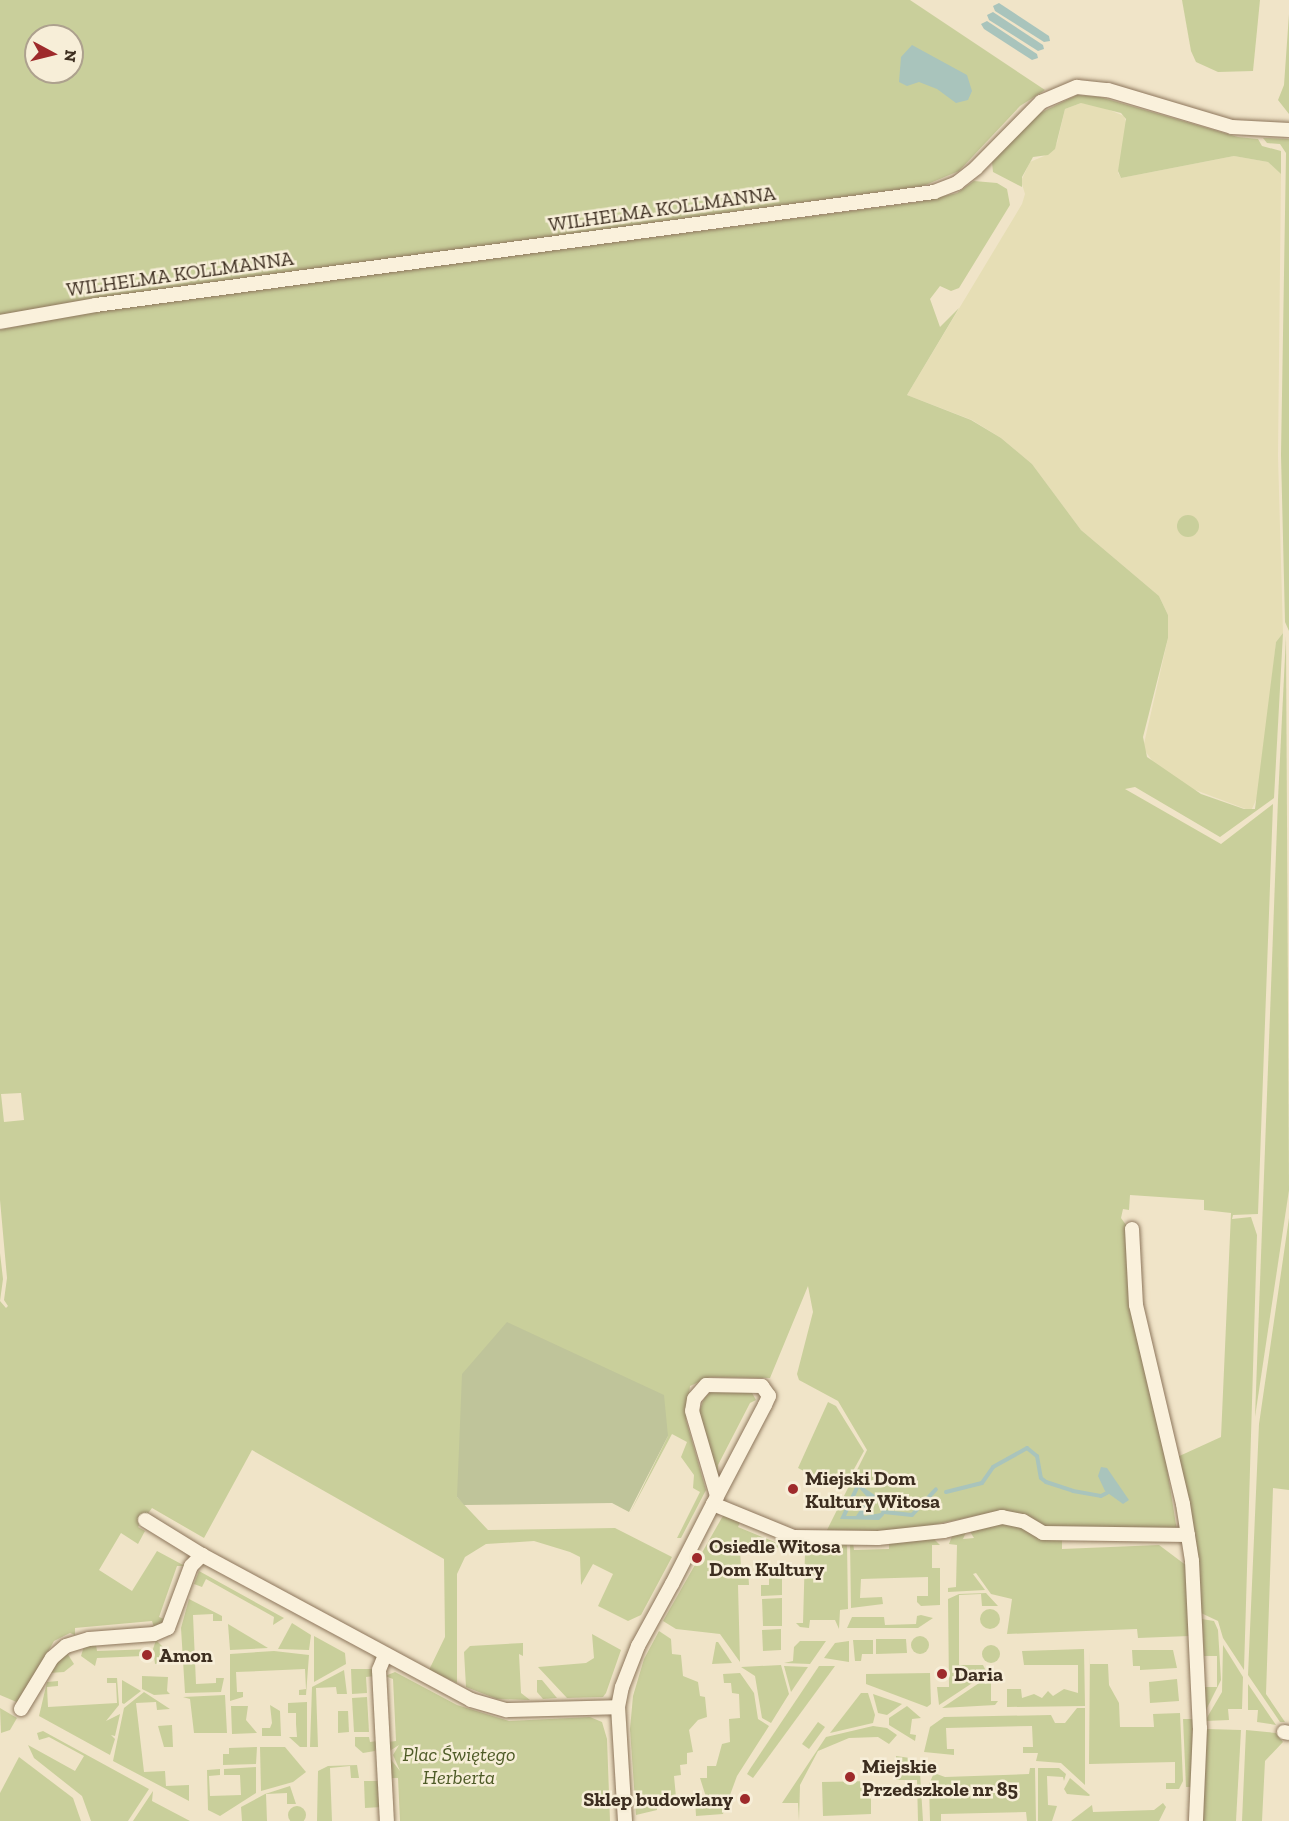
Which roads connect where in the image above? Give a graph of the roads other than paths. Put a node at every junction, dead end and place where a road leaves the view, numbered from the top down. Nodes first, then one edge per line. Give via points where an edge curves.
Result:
1 (1289, 130) edge
2 (0, 322) edge
3 (1132, 1229) dead end
4 (715, 1500) junction
5 (145, 1520) dead end
6 (1188, 1535) junction
7 (202, 1555) junction
8 (385, 1656) junction
9 (618, 1707) junction
10 (21, 1709) dead end
11 (387, 1821) edge
12 (625, 1821) edge
13 (1197, 1821) edge

1 - 2 street, WILHELMA KOLLMANNA via 1236,128 1099,88 1071,88 1035,107 969,174 951,186 928,193 96,305
3 - 6 street via 1136,1305
4 - 4 street via 769,1396 762,1386 715,1383 699,1389 694,1399 692,1411
4 - 6 street via 794,1537 878,1538 944,1531 1002,1517 1023,1521 1043,1533
4 - 9 street via 638,1646
5 - 7 street
6 - 13 street via 1198,1641
7 - 8 street
7 - 10 street via 191,1566 168,1628 154,1634 89,1639 66,1646 52,1658
8 - 9 street via 460,1696 496,1708
8 - 11 street via 379,1670
9 - 12 street

